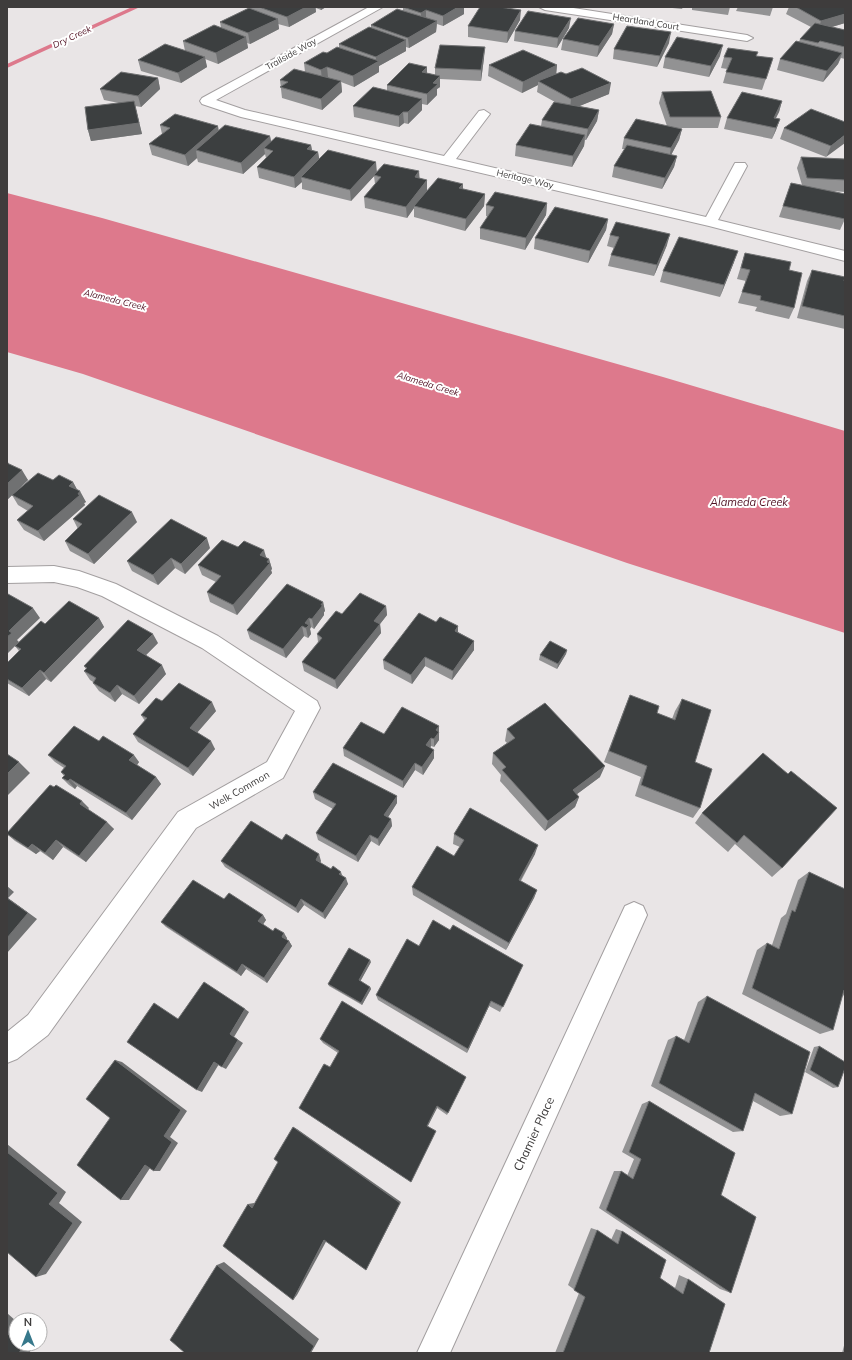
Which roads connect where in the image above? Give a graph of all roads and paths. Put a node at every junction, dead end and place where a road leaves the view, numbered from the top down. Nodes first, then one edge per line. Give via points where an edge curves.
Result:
1 (377, 7) edge
2 (545, 7) edge
3 (747, 38) dead end
4 (206, 101) joint
5 (484, 114) dead end
6 (447, 161) junction
7 (740, 166) dead end
8 (710, 222) junction
9 (845, 256) edge
10 (7, 575) edge
11 (634, 915) dead end
12 (7, 1049) edge
13 (434, 1353) edge

1 - 4 street, Trailside Way
2 - 3 street, Heartland Court
4 - 6 street, Heritage Way via 241,113
5 - 6 street
6 - 8 street, Heritage Way
7 - 8 street
8 - 9 street, Heritage Way
10 - 12 street, Welk Common via 54,574 79,579 108,590 210,642 309,708 275,770 187,820 38,1025
11 - 13 street, Chamier Place

